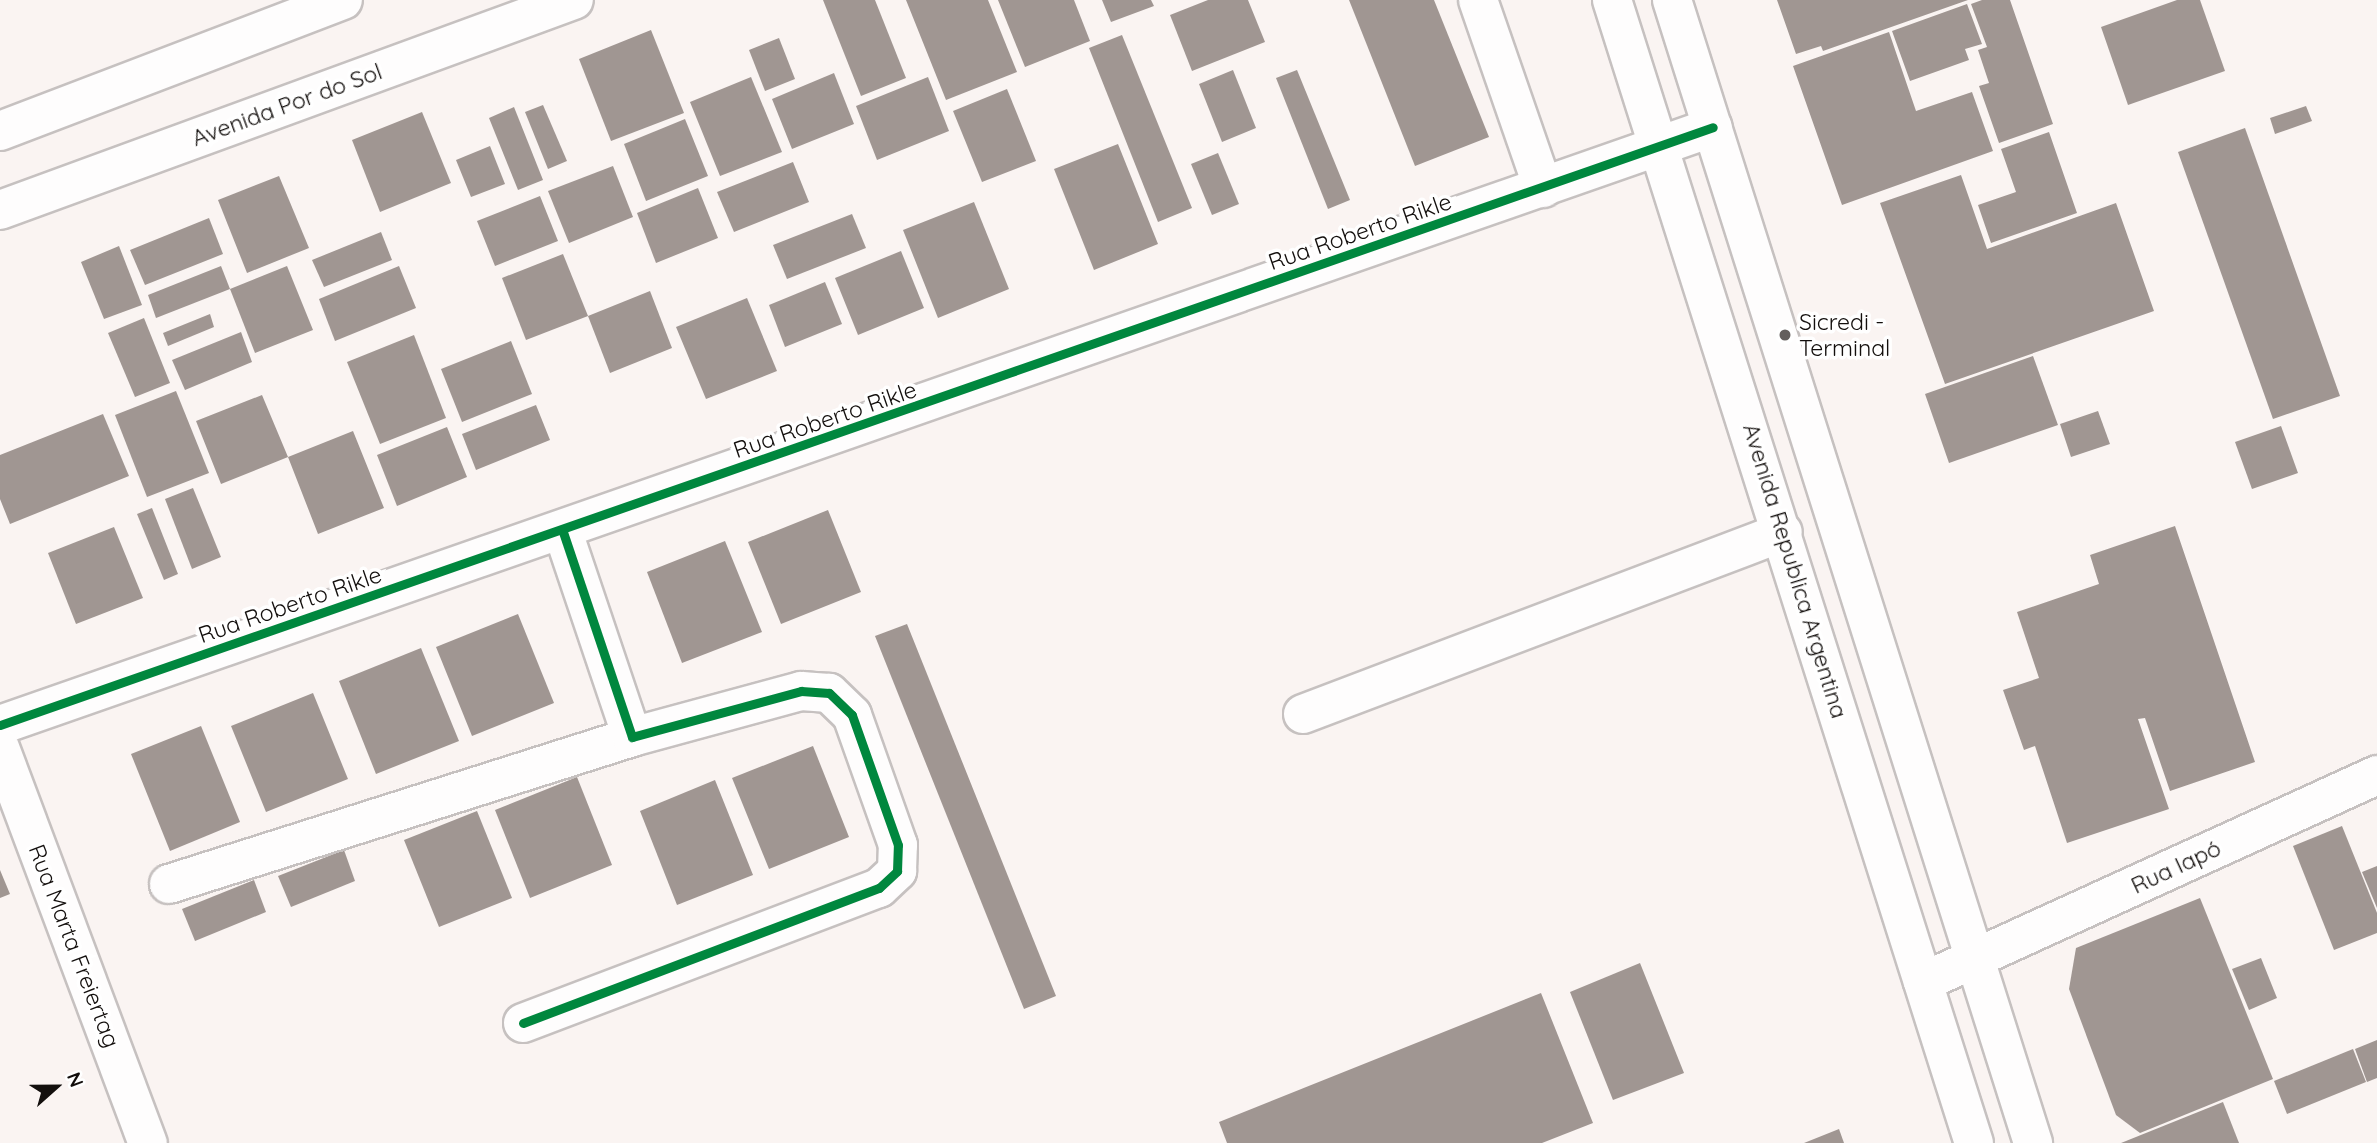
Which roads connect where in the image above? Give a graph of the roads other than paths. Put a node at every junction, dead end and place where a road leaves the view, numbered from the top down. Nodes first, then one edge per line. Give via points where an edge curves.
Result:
1 (343, 0) edge
2 (574, 0) edge
3 (1478, 0) edge
4 (1612, 0) edge
5 (1672, 0) edge
6 (1713, 127) junction
7 (0, 131) edge
8 (1661, 145) junction
9 (1543, 188) junction
10 (0, 210) edge
11 (563, 532) junction
12 (1783, 532) junction
13 (1303, 714) dead end
14 (0, 724) edge
15 (632, 737) junction
16 (0, 748) edge
17 (2377, 775) edge
18 (169, 884) dead end
19 (1975, 959) junction
20 (1923, 982) junction
21 (523, 1023) dead end
22 (148, 1143) edge
23 (1974, 1143) edge
24 (2033, 1143) edge

1 - 7 street
2 - 10 street, Avenida Por do Sol
3 - 9 street
4 - 8 street, Avenida Republica Argentina
5 - 6 street
6 - 8 street, Rua Roberto Rikle
6 - 19 street
8 - 9 street, Rua Roberto Rikle
8 - 12 street, Avenida Republica Argentina
9 - 11 street, Rua Roberto Rikle
11 - 14 street, Rua Roberto Rikle
11 - 15 street
12 - 13 street
12 - 20 street, Avenida Republica Argentina
15 - 18 street
15 - 21 street via 801,691 829,693 852,715 898,845 897,871 879,888
16 - 22 street, Rua Marta Freiertag
17 - 19 street, Rua Iapó
19 - 20 street, Rua Iapó
19 - 24 street
20 - 23 street, Avenida Republica Argentina

